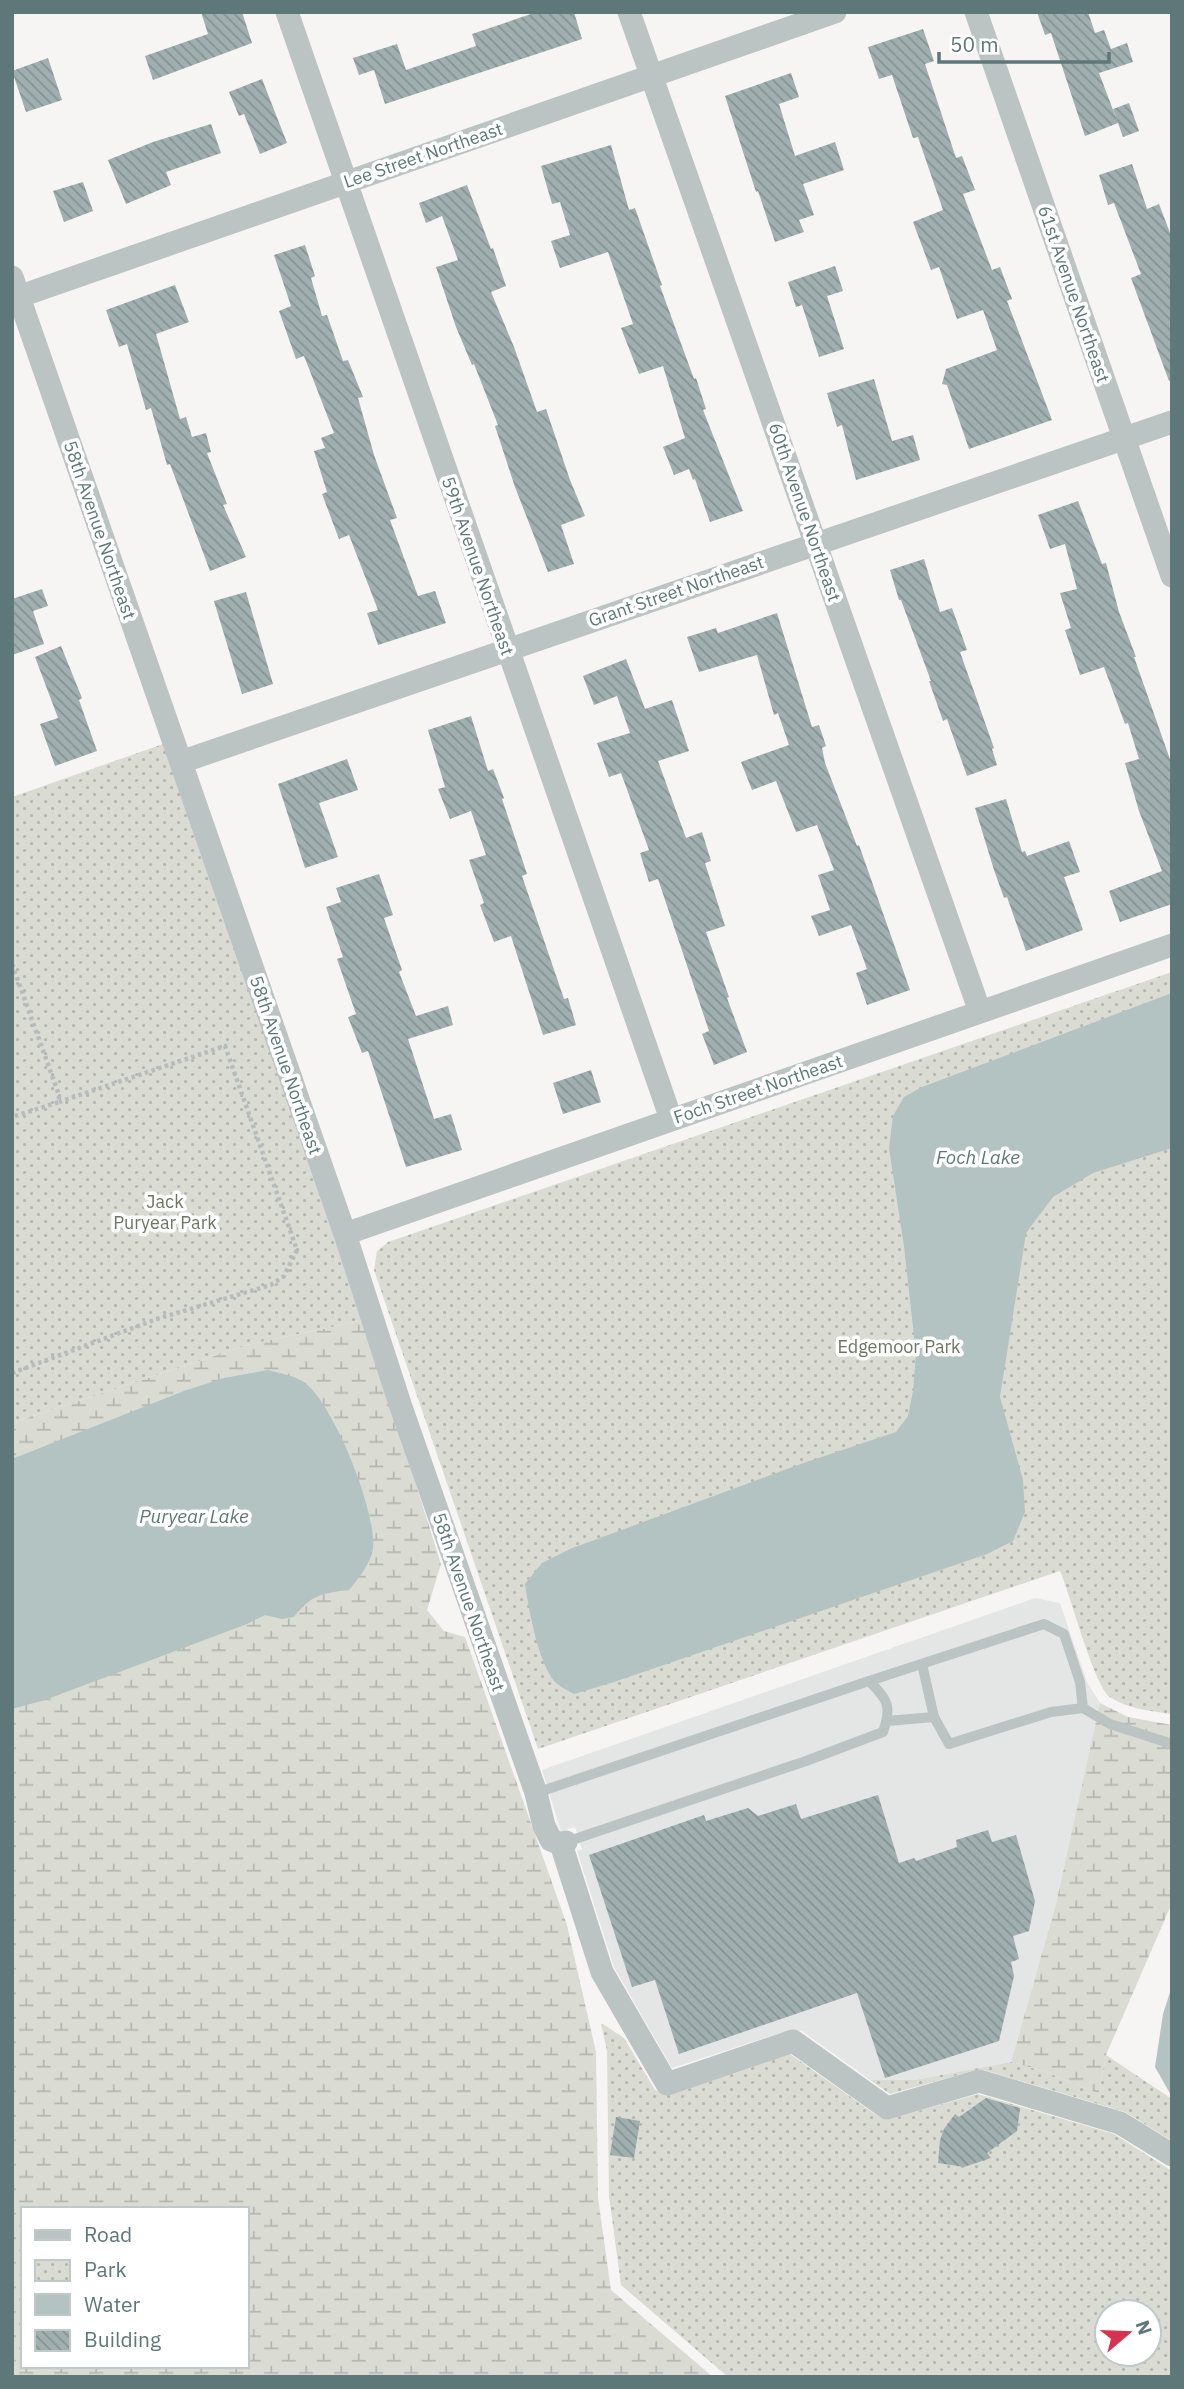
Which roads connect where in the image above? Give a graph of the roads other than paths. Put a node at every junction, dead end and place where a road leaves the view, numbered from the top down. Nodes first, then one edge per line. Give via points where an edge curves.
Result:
1 (286, 12) edge
2 (629, 12) edge
3 (835, 12) edge
4 (976, 12) edge
5 (652, 75) junction
6 (345, 182) junction
7 (15, 291) edge
8 (1172, 422) edge
9 (1124, 438) junction
10 (815, 543) junction
11 (1172, 576) edge
12 (507, 650) junction
13 (181, 762) junction
14 (1172, 945) edge
15 (980, 1012) junction
16 (671, 1119) junction
17 (345, 1234) junction
18 (922, 1664) junction
19 (869, 1681) junction
20 (1083, 1708) junction
21 (934, 1717) junction
22 (887, 1721) junction
23 (1172, 1744) edge
24 (536, 1793) junction
25 (563, 1843) junction
26 (1172, 2155) edge

1 - 6 street, 59th Avenue Northeast
2 - 5 street, 60th Avenue Northeast
3 - 5 street, Lee Street Northeast
4 - 9 street, 61st Avenue Northeast
5 - 6 street, Lee Street Northeast
5 - 10 street, 60th Avenue Northeast
6 - 7 street, Lee Street Northeast
6 - 12 street, 59th Avenue Northeast
7 - 13 street, 58th Avenue Northeast
8 - 9 street, Grant Street Northeast
9 - 10 street, Grant Street Northeast
9 - 11 street, 61st Avenue Northeast
10 - 12 street, Grant Street Northeast
10 - 15 street, 60th Avenue Northeast
12 - 13 street, Grant Street Northeast
12 - 16 street, 59th Avenue Northeast
13 - 17 street, 58th Avenue Northeast
14 - 15 street, Foch Street Northeast
15 - 16 street, Foch Street Northeast
16 - 17 street, Foch Street Northeast
17 - 24 street, 58th Avenue Northeast
18 - 19 lane
18 - 20 lane via 1044,1624 1064,1634 1080,1682
18 - 21 lane
19 - 22 lane via 883,1695
19 - 24 lane
20 - 21 lane via 1051,1712 949,1744
20 - 23 lane via 1110,1724
21 - 22 lane
22 - 25 lane via 883,1732
24 - 25 street, 58th Avenue Northeast via 551,1840
25 - 26 street, 58th Avenue Northeast via 601,1972 667,2084 793,2041 887,2108 979,2081 1120,2123

